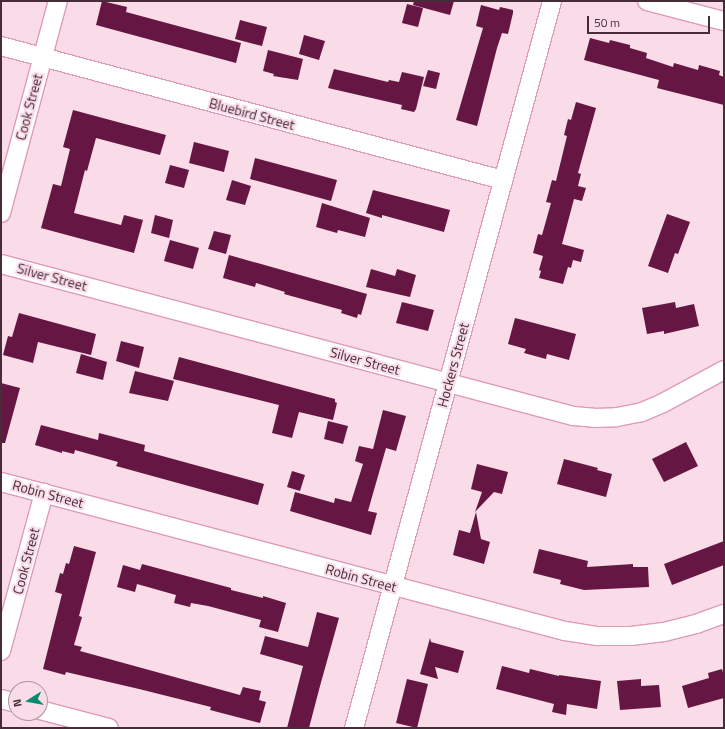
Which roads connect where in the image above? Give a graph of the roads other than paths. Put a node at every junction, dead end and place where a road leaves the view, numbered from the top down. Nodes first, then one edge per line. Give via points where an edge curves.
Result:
1 (58, 1) edge
2 (552, 1) edge
3 (646, 1) edge
4 (724, 21) edge
5 (1, 46) edge
6 (43, 58) junction
7 (503, 180) junction
8 (1, 213) edge
9 (1, 264) edge
10 (724, 370) edge
11 (448, 383) junction
12 (1, 482) edge
13 (44, 493) junction
14 (392, 586) junction
15 (724, 614) edge
16 (1, 651) edge
17 (48, 712) edge
18 (109, 728) edge
19 (354, 728) edge

1 - 6 street, Cook Street
2 - 7 street, Hockers Street
3 - 4 street
5 - 6 street, Bluebird Street
6 - 7 street, Bluebird Street
6 - 8 street, Cook Street
7 - 11 street, Hockers Street
9 - 11 street, Silver Street
10 - 11 street, Silver Street via 663,403 642,412 617,417 573,416
11 - 14 street, Hockers Street
12 - 13 street, Robin Street
13 - 14 street, Robin Street
13 - 16 street, Cook Street
14 - 15 street, Robin Street via 565,632 598,636 664,632
14 - 19 street, Hockers Street
17 - 18 street

